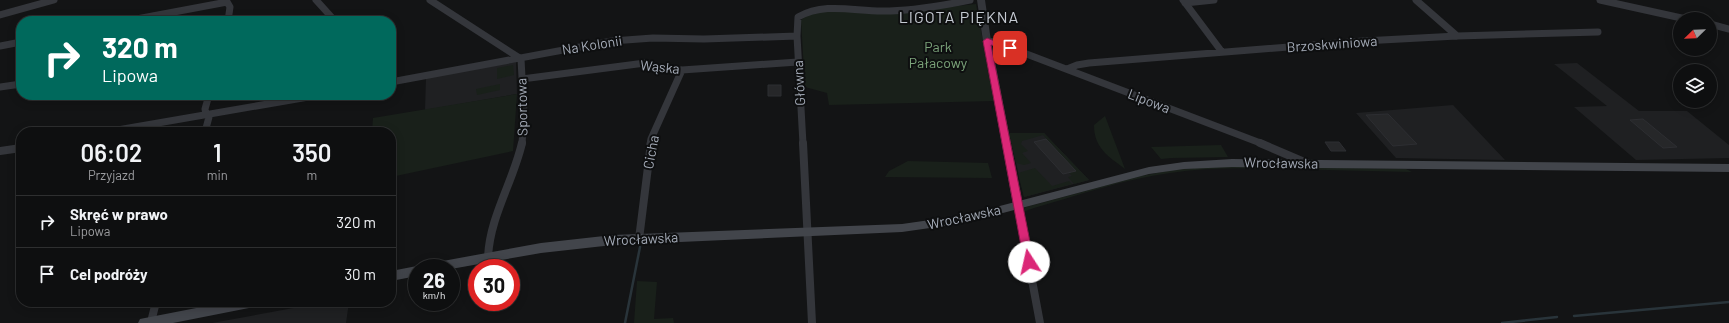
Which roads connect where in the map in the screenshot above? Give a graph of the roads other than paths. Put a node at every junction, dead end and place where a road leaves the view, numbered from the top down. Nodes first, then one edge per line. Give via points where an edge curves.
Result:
1 (54, 0) edge
2 (316, 0) edge
3 (430, 0) edge
4 (970, 0) edge
5 (981, 0) edge
6 (1214, 0) edge
7 (1416, 0) edge
8 (1600, 0) edge
9 (227, 1) edge
10 (1184, 1) edge
11 (0, 15) edge
12 (151, 16) edge
13 (229, 16) edge
14 (330, 16) edge
15 (1673, 16) edge
16 (1717, 26) edge
17 (1729, 29) edge
18 (1598, 32) dead end
19 (797, 36) junction
20 (1457, 36) junction
21 (987, 41) junction
22 (16, 43) edge
23 (0, 46) edge
24 (1222, 52) junction
25 (521, 59) junction
26 (798, 62) junction
27 (1067, 69) junction
28 (682, 70) junction
29 (522, 79) junction
30 (396, 81) edge
31 (16, 85) edge
32 (0, 88) edge
33 (208, 100) edge
34 (290, 100) edge
35 (206, 114) junction
36 (134, 127) edge
37 (206, 127) edge
38 (16, 149) edge
39 (0, 151) edge
40 (1310, 164) junction
41 (1729, 168) edge
42 (1018, 205) junction
43 (807, 232) junction
44 (639, 239) junction
45 (488, 258) junction
46 (460, 263) edge
47 (408, 273) edge
48 (396, 275) edge
49 (154, 307) edge
50 (228, 307) edge
51 (148, 322) edge
52 (812, 323) edge
53 (1040, 323) edge

1 - 11 street
2 - 14 street
3 - 25 street, Sportowa
4 - 19 street, Główna via 881,11 838,8 813,10 798,17
5 - 21 street
6 - 10 street
7 - 20 street
8 - 15 street
9 - 12 street
9 - 13 street via 230,7
10 - 24 street
16 - 17 street
18 - 20 street, Brzoskwiniowa
19 - 25 street, Na Kolonii via 639,38 554,51
19 - 26 street, Główna
20 - 24 street, Brzoskwiniowa
21 - 27 street, Lipowa
21 - 42 street
22 - 23 street
24 - 27 street, Brzoskwiniowa via 1089,63
25 - 29 street, Sportowa
25 - 30 street, Na Kolonii
26 - 28 street, Wąska
26 - 43 street, Główna
27 - 40 street, Lipowa
28 - 29 street, Wąska via 666,70 645,63
28 - 44 street, Cicha via 651,139
29 - 45 street, Sportowa via 523,143 492,230
31 - 32 street
33 - 35 street
34 - 35 street
35 - 36 street
35 - 37 street via 209,117
38 - 39 street
40 - 41 main road, Wrocławska
40 - 42 main road, Wrocławska via 1213,163 1164,167
42 - 43 main road, Wrocławska via 939,224
42 - 53 street
43 - 44 main road, Wrocławska
43 - 52 street, Główna
44 - 45 main road, Wrocławska via 541,248
45 - 46 main road, Wrocławska
47 - 48 main road
49 - 51 street
50 - 51 main road

